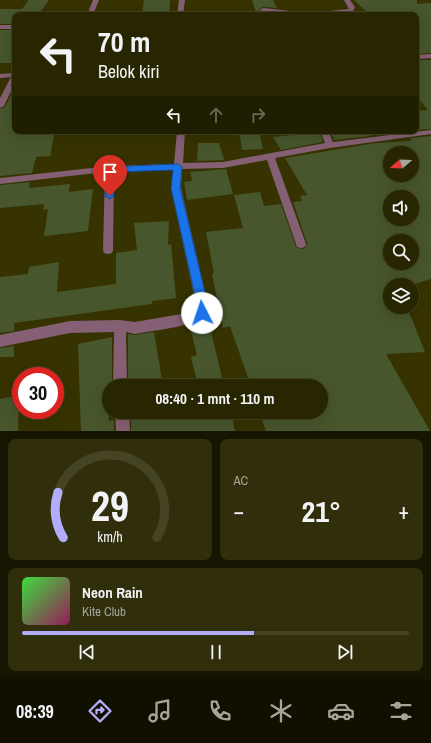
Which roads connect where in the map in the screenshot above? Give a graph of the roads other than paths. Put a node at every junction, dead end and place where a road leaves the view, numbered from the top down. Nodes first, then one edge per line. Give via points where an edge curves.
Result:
1 (96, 0) edge
2 (182, 0) edge
3 (347, 0) edge
4 (263, 10) dead end
5 (91, 12) edge
6 (180, 12) edge
7 (282, 12) edge
8 (335, 12) edge
9 (0, 27) edge
10 (12, 27) edge
11 (431, 56) edge
12 (419, 57) edge
13 (0, 76) edge
14 (12, 76) edge
15 (12, 82) edge
16 (0, 106) edge
17 (431, 132) edge
18 (181, 134) edge
19 (325, 134) edge
20 (415, 134) edge
21 (419, 134) edge
22 (330, 145) junction
23 (270, 157) junction
24 (178, 167) junction
25 (110, 169) junction
26 (0, 181) edge
27 (301, 244) dead end
28 (108, 250) dead end
29 (120, 326) junction
30 (0, 341) edge
31 (120, 379) edge
32 (122, 419) edge
33 (123, 431) edge

1 - 5 street
2 - 6 street
3 - 8 street via 352,7 351,10
4 - 7 street
9 - 10 street
11 - 12 street
13 - 14 street
15 - 16 street
17 - 21 street
18 - 24 street
19 - 22 street
20 - 22 street
22 - 23 street
23 - 24 street via 223,165
23 - 27 street
24 - 25 street
24 - 29 street via 176,188 204,309 195,317 183,320 135,328
25 - 26 street
25 - 28 street
29 - 30 street via 70,327
29 - 31 street
32 - 33 street

